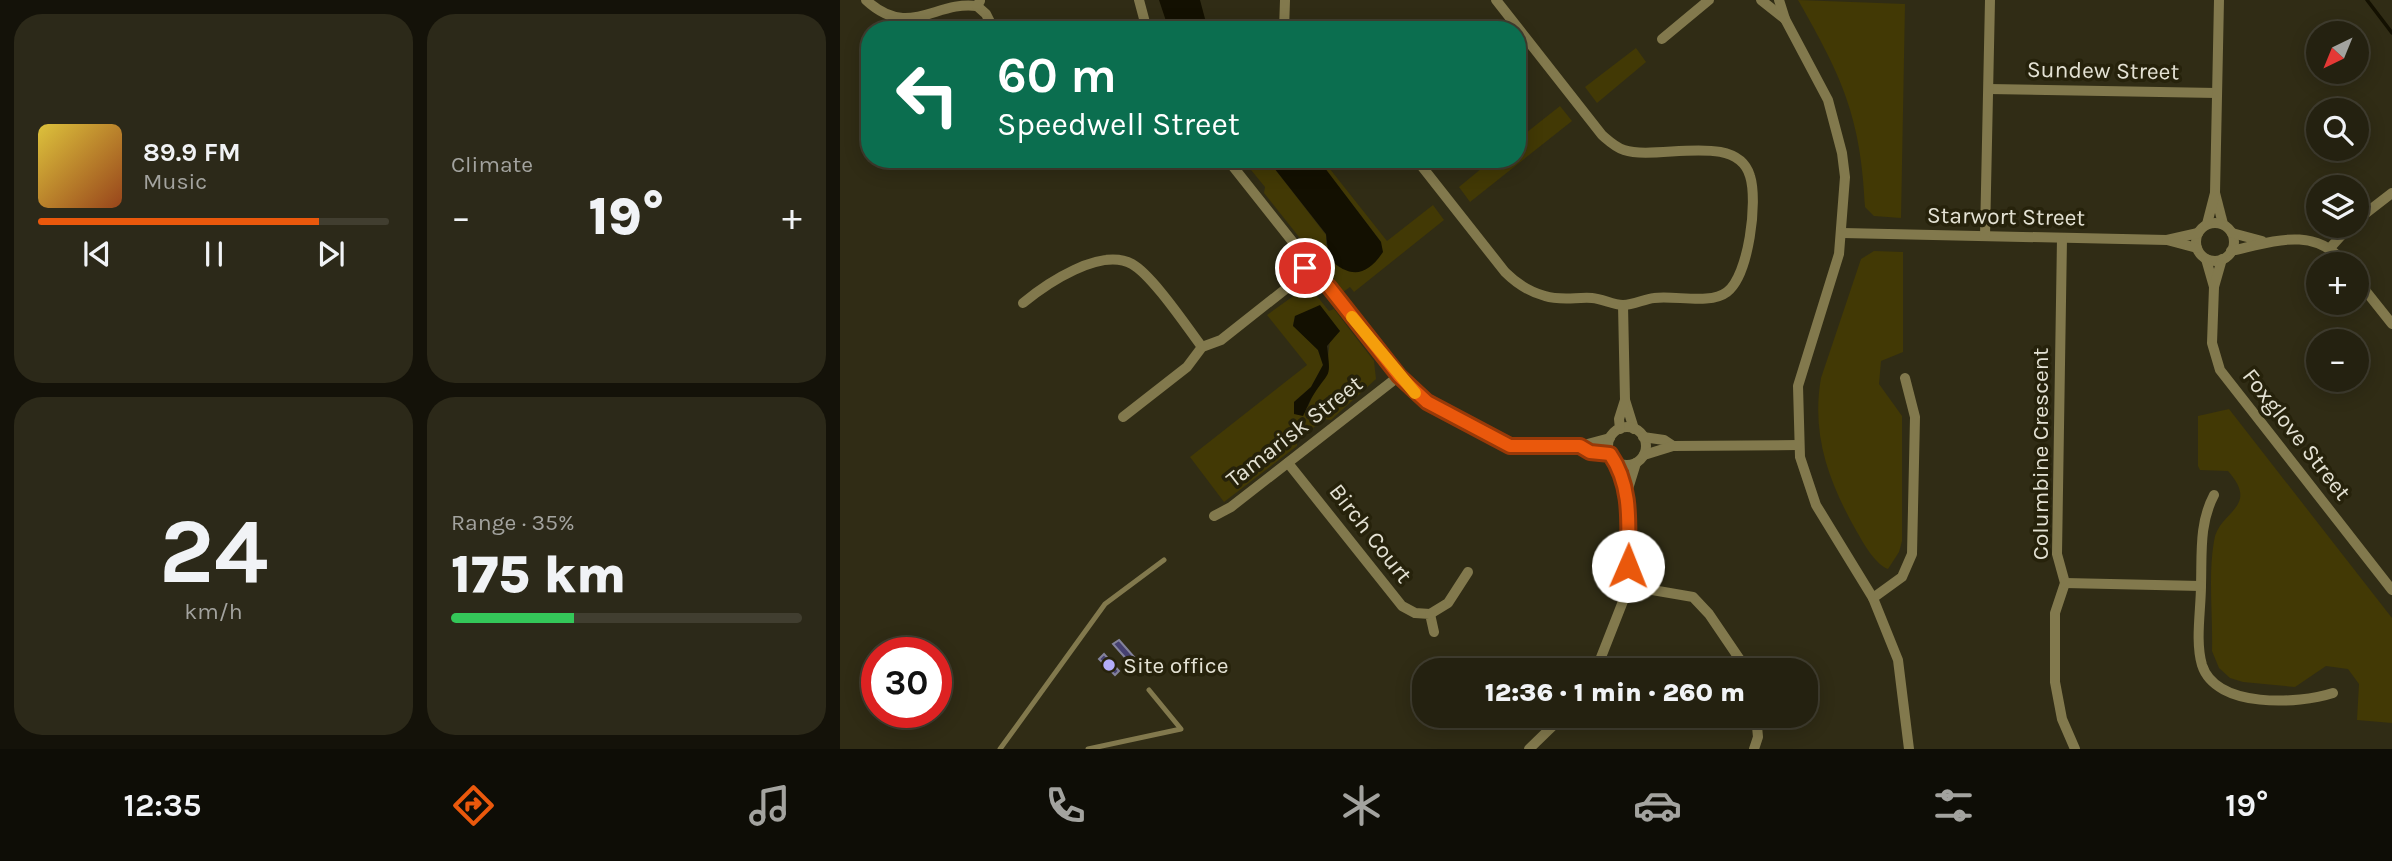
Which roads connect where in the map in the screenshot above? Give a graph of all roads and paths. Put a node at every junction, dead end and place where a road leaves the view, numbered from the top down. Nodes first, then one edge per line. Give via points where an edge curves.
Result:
1 (866, 0) edge
2 (1139, 0) edge
3 (1285, 0) edge
4 (1496, 0) edge
5 (1720, 0) edge
6 (1761, 0) edge
7 (1779, 0) edge
8 (1990, 0) edge
9 (2219, 0) edge
10 (1708, 1) edge
11 (978, 3) edge
12 (1785, 19) junction
13 (990, 21) edge
14 (1145, 21) edge
15 (1284, 21) edge
16 (1512, 21) edge
17 (1526, 38) edge
18 (1662, 38) dead end
19 (1989, 89) junction
20 (2217, 93) junction
21 (1234, 168) edge
22 (1423, 168) edge
23 (2215, 193) junction
24 (2392, 193) edge
25 (2369, 211) edge
26 (2207, 224) junction
27 (2223, 224) junction
28 (1843, 233) junction
29 (2198, 233) junction
30 (2232, 233) junction
31 (1985, 236) junction
32 (2062, 238) junction
33 (2339, 238) edge
34 (2167, 240) junction
35 (2262, 241) junction
36 (2197, 248) junction
37 (2330, 248) junction
38 (2231, 251) junction
39 (2334, 252) edge
40 (2206, 259) junction
41 (2222, 259) junction
42 (1307, 272) junction
43 (2214, 287) junction
44 (2369, 295) edge
45 (1023, 303) dead end
46 (1623, 305) junction
47 (2392, 324) edge
48 (1202, 347) junction
49 (1399, 376) junction
50 (1905, 378) dead end
51 (1625, 400) junction
52 (1124, 417) dead end
53 (1620, 429) junction
54 (1634, 429) junction
55 (1643, 437) junction
56 (1610, 438) junction
57 (1798, 445) junction
58 (1580, 446) junction
59 (1673, 446) junction
60 (1614, 458) junction
61 (1640, 459) junction
62 (1288, 463) junction
63 (1627, 492) junction
64 (2214, 495) dead end
65 (1214, 516) dead end
66 (1164, 560) dead end
67 (1468, 572) dead end
68 (2065, 583) junction
69 (1629, 586) junction
70 (2201, 586) junction
71 (2392, 590) edge
72 (1873, 598) junction
73 (1430, 614) junction
74 (1434, 632) dead end
75 (1601, 658) edge
76 (1738, 658) edge
77 (1149, 690) dead end
78 (2333, 693) dead end
79 (1551, 728) edge
80 (1757, 728) edge
81 (1000, 749) edge
82 (1088, 749) edge
83 (1529, 749) edge
84 (1754, 749) edge
85 (1909, 749) edge
86 (2075, 749) edge

1 - 11 street via 895,17 956,2
2 - 14 street
3 - 15 street
4 - 16 street
5 - 10 street
6 - 12 street
7 - 12 street
8 - 19 street
9 - 20 street
10 - 18 street
11 - 13 street
12 - 28 street via 1817,75 1836,127 1845,177
17 - 46 street via 1616,147 1633,152 1725,151 1748,170 1750,234 1730,290 1717,296 1659,298
19 - 20 street, Sundew Street
19 - 31 street
20 - 23 street
21 - 42 street via 1296,246
22 - 46 street via 1517,283 1552,298 1593,298
23 - 26 street
23 - 27 street
24 - 25 street
26 - 27 street
26 - 29 street
27 - 30 street
28 - 31 street, Starwort Street
28 - 57 street via 1830,290 1798,386
29 - 34 street, Starwort Street
29 - 36 street
30 - 35 street
30 - 38 street
31 - 32 street, Starwort Street
32 - 34 street, Starwort Street
32 - 68 street, Columbine Crescent via 2057,554
33 - 37 street
34 - 36 street, Starwort Street
35 - 37 street via 2313,241
35 - 38 street
36 - 40 street
37 - 39 street
38 - 41 street
40 - 41 street
40 - 43 street, Foxglove Street
41 - 43 street, Foxglove Street
42 - 48 street via 1221,340
42 - 49 street via 1329,287
43 - 71 street, Foxglove Street via 2212,343 2220,369
44 - 47 street
45 - 48 street via 1066,272 1110,261 1126,262 1147,277
46 - 51 street
48 - 52 street via 1187,367
49 - 58 street via 1427,402 1502,443
49 - 62 street, Tamarisk Street
50 - 72 street via 1915,417 1912,554 1902,578
51 - 53 street
51 - 54 street
53 - 54 street
53 - 56 street
54 - 55 street
55 - 59 street
55 - 61 street
56 - 58 street
56 - 60 street
57 - 59 street
57 - 72 street via 1816,505
58 - 60 street
59 - 61 street
60 - 61 street
60 - 63 street
61 - 63 street
62 - 65 street, Tamarisk Street
62 - 73 street, Birch Court via 1402,606
63 - 69 street
64 - 70 street via 2203,526
66 - 81 lane via 1105,604
67 - 73 street via 1448,603
68 - 70 street
68 - 86 street, Columbine Crescent via 2055,613 2055,682 2062,719
69 - 75 street
69 - 76 street via 1693,597
70 - 78 street via 2200,652 2203,669 2217,686 2231,695 2298,701
72 - 85 street via 1902,674
73 - 74 street
77 - 82 lane via 1181,729
79 - 83 street
80 - 84 street

